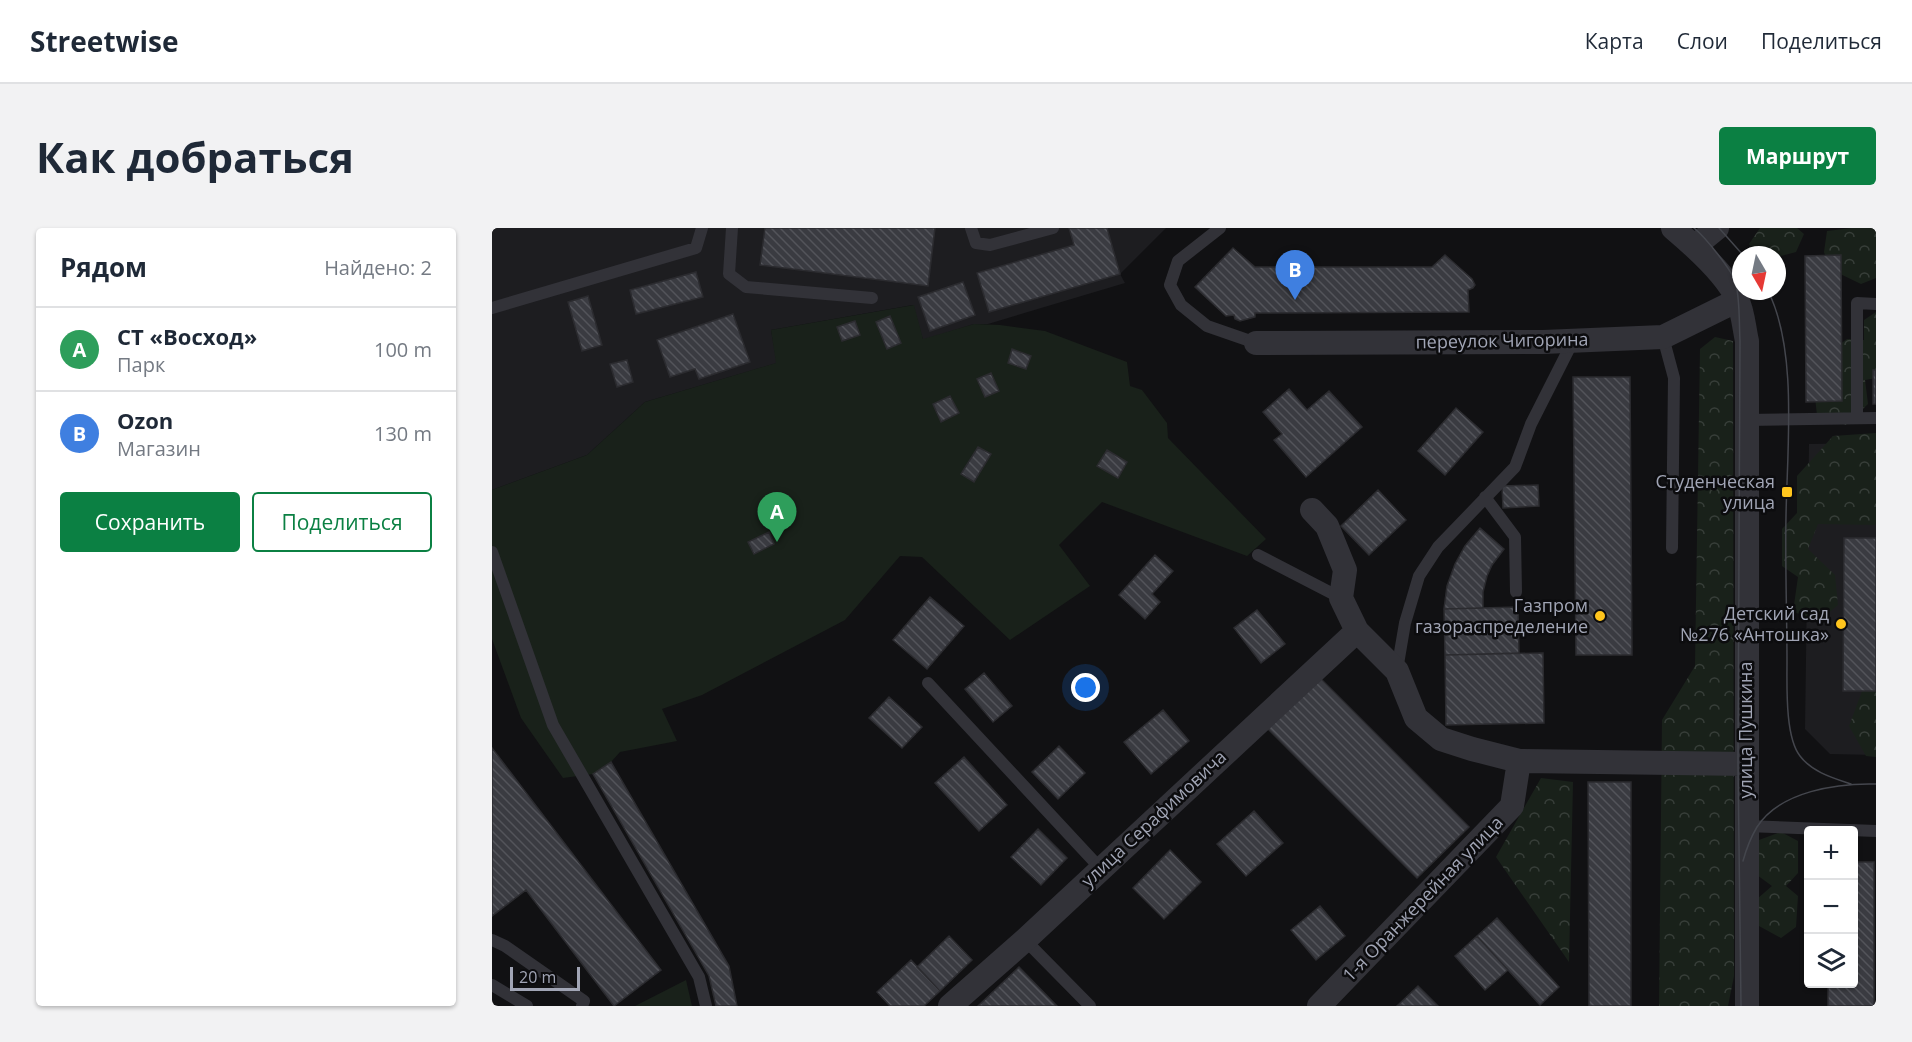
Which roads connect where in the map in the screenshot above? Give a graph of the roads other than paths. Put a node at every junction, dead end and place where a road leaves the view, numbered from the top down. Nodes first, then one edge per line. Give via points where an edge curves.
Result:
1 (702, 228) edge
2 (732, 228) edge
3 (971, 228) edge
4 (1053, 228) edge
5 (1220, 228) edge
6 (1673, 228) edge
7 (1717, 228) edge
8 (1695, 246) junction
9 (1732, 289) edge
10 (873, 298) dead end
11 (1738, 300) joint
12 (1876, 304) edge
13 (492, 309) edge
14 (1663, 337) junction
15 (1573, 341) junction
16 (1256, 343) joint
17 (1857, 418) junction
18 (1876, 418) edge
19 (1746, 420) junction
20 (1485, 497) junction
21 (1312, 510) dead end
22 (1672, 548) dead end
23 (492, 552) edge
24 (1258, 555) dead end
25 (1516, 592) dead end
26 (1341, 598) junction
27 (1357, 631) junction
28 (1397, 671) junction
29 (927, 683) dead end
30 (1519, 761) junction
31 (1746, 764) junction
32 (1746, 826) junction
33 (1876, 831) edge
34 (1101, 869) junction
35 (492, 940) edge
36 (1025, 940) junction
37 (492, 985) edge
38 (527, 1006) edge
39 (582, 1006) edge
40 (706, 1006) edge
41 (950, 1006) edge
42 (1090, 1006) edge
43 (1319, 1006) edge
44 (1747, 1006) edge

1 - 13 lane via 696,248
2 - 10 lane via 729,274 746,286
3 - 4 lane via 975,243 990,245
5 - 16 lane via 1178,261 1170,285 1181,305 1207,326
6 - 8 street, улица Пушкина
7 - 8 street
8 - 9 street, улица Пушкина
11 - 14 street, переулок Чигорина
11 - 19 street, улица Пушкина via 1746,341
12 - 17 lane via 1857,303
14 - 15 street, переулок Чигорина
14 - 22 lane via 1674,378
15 - 16 street, переулок Чигорина
15 - 20 lane via 1531,424 1515,467
17 - 18 lane
17 - 19 lane
19 - 31 street, улица Пушкина
20 - 25 lane via 1515,537
20 - 28 lane via 1438,547 1419,576
21 - 26 street via 1327,526 1345,570
23 - 40 lane via 553,725 699,977
24 - 26 lane
26 - 27 street
27 - 28 street
27 - 34 street, улица Серафимовича
28 - 30 street via 1416,718 1441,739
29 - 34 lane
30 - 31 street
30 - 43 street, 1-я Оранжерейная улица via 1512,806
31 - 32 street, улица Пушкина
32 - 33 lane
32 - 44 street, улица Пушкина
34 - 36 street, улица Серафимовича
35 - 39 lane via 584,1000
36 - 41 street, улица Серафимовича
36 - 42 lane
37 - 38 lane

